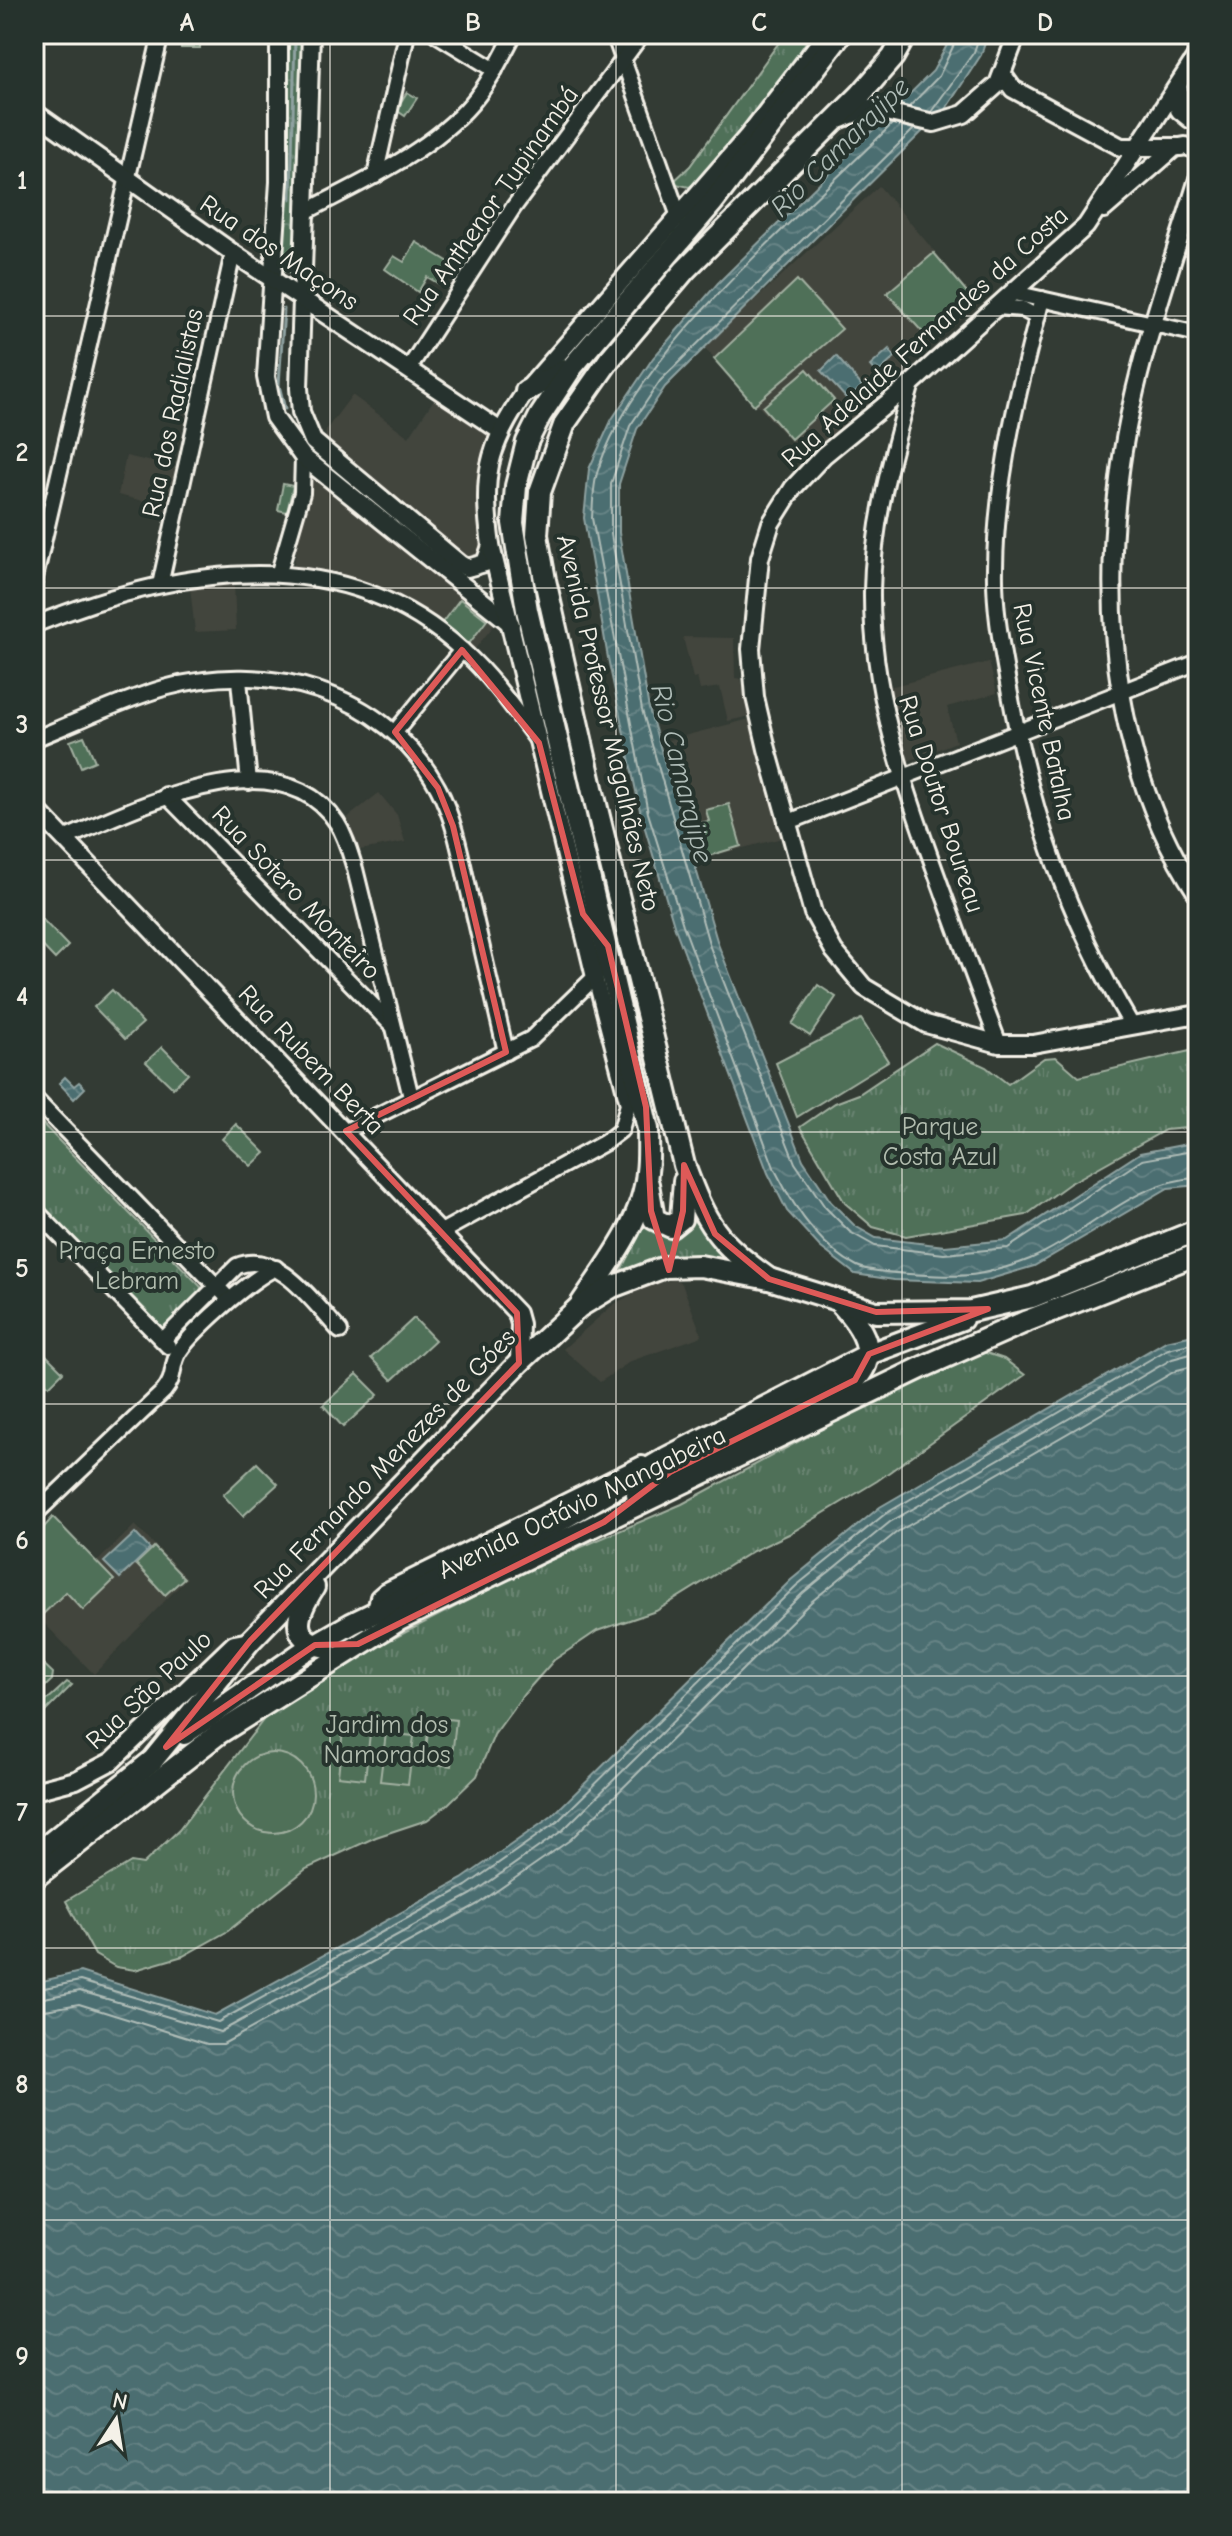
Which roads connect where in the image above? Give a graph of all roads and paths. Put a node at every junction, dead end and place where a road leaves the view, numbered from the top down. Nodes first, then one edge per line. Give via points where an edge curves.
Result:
1 (161, 34) edge
2 (279, 34) edge
3 (311, 34) edge
4 (407, 34) edge
5 (436, 34) edge
6 (514, 34) edge
7 (614, 34) edge
8 (642, 34) edge
9 (896, 34) edge
10 (906, 34) edge
11 (1017, 34) edge
12 (837, 36) edge
13 (1198, 54) edge
14 (893, 57) junction
15 (623, 60) junction
16 (495, 70) junction
17 (1003, 75) junction
18 (1179, 87) junction
19 (979, 103) junction
20 (34, 112) edge
21 (1198, 117) edge
22 (823, 131) junction
23 (747, 137) junction
24 (1139, 147) junction
25 (1180, 147) junction
26 (1198, 150) edge
27 (1128, 163) junction
28 (375, 176) junction
29 (127, 179) junction
30 (1198, 179) edge
31 (713, 202) junction
32 (307, 211) junction
33 (678, 214) junction
34 (1086, 226) junction
35 (233, 253) junction
36 (271, 278) junction
37 (1014, 293) junction
38 (304, 299) junction
39 (1042, 299) junction
40 (997, 307) junction
41 (1037, 317) junction
42 (1154, 324) junction
43 (1198, 334) edge
44 (573, 366) junction
45 (409, 368) junction
46 (912, 383) junction
47 (526, 391) junction
48 (499, 430) junction
49 (303, 457) junction
50 (491, 546) junction
51 (279, 572) junction
52 (34, 582) edge
53 (160, 585) junction
54 (511, 624) junction
55 (34, 625) edge
56 (462, 650) junction
57 (1198, 662) edge
58 (239, 680) junction
59 (1120, 694) junction
60 (395, 732) junction
61 (1018, 733) junction
62 (34, 739) edge
63 (539, 743) junction
64 (902, 777) junction
65 (249, 782) junction
66 (166, 795) junction
67 (34, 807) edge
68 (786, 823) junction
69 (64, 839) junction
70 (1198, 895) edge
71 (583, 914) junction
72 (608, 946) junction
73 (595, 977) junction
74 (1198, 1014) edge
75 (391, 1024) junction
76 (1131, 1024) junction
77 (999, 1044) junction
78 (506, 1052) junction
79 (411, 1097) junction
80 (34, 1098) edge
81 (346, 1131) junction
82 (684, 1165) junction
83 (647, 1175) junction
84 (34, 1209) edge
85 (1198, 1230) edge
86 (443, 1231) junction
87 (1198, 1254) edge
88 (276, 1268) junction
89 (769, 1279) junction
90 (216, 1286) junction
91 (229, 1299) junction
92 (841, 1304) junction
93 (579, 1307) junction
94 (988, 1309) junction
95 (340, 1331) dead end
96 (163, 1340) junction
97 (869, 1354) junction
98 (177, 1355) junction
99 (519, 1363) junction
100 (34, 1515) edge
101 (604, 1522) junction
102 (331, 1560) junction
103 (250, 1641) junction
104 (358, 1644) junction
105 (315, 1645) junction
106 (166, 1747) junction
107 (34, 1791) edge
108 (34, 1856) edge
109 (34, 1878) edge

1 - 29 street
2 - 36 street via 280,157
3 - 32 street
4 - 28 street
5 - 16 street
6 - 16 street
7 - 15 street
8 - 15 street, Rua Anthenor Tupinambá
9 - 14 main road
10 - 14 main road, Avenida Professor Magalhães Neto
11 - 17 street
12 - 23 street, Avenida Professor Magalhães Neto
12 - 31 main road, Avenida Professor Magalhães Neto
13 - 18 street, Rua Adelaide Fernandes da Costa
14 - 22 main road, Avenida Professor Magalhães Neto
15 - 33 street
15 - 45 street, Rua Anthenor Tupinambá via 513,208
16 - 28 street via 451,123
17 - 19 street
17 - 24 street via 1013,89 1099,136 1121,147
18 - 21 street via 1179,110 1190,119
18 - 24 street, Rua Adelaide Fernandes da Costa
19 - 22 street via 944,122 925,123 877,110 851,112
19 - 27 street via 1009,97
20 - 29 street, Rua dos Maçons
22 - 82 main road, Avenida Professor Magalhães Neto via 685,270 584,392 552,451 537,512 545,580 589,777
23 - 31 main road
23 - 33 street, Avenida Professor Magalhães Neto
24 - 25 street
24 - 27 street, Rua Adelaide Fernandes da Costa
25 - 26 street
25 - 34 street
27 - 34 street, Rua Adelaide Fernandes da Costa
28 - 32 street
29 - 35 street, Rua dos Maçons
29 - 52 street
30 - 42 street
31 - 44 main road, Avenida Professor Magalhães Neto
32 - 38 street
33 - 47 street, Avenida Professor Magalhães Neto
34 - 37 street, Rua Adelaide Fernandes da Costa
35 - 36 street, Rua dos Maçons
35 - 53 street, Rua dos Radialistas
36 - 38 street, Rua dos Maçons
36 - 49 street via 268,395 284,435
37 - 39 street
37 - 40 street, Rua Adelaide Fernandes da Costa
38 - 45 street, Rua dos Maçons
38 - 50 street via 301,412 313,441 460,564 467,568 485,563
39 - 41 street, Rua Vicente Batalha
39 - 42 street
40 - 41 street via 1022,309
40 - 46 street, Rua Adelaide Fernandes da Costa
41 - 61 street, Rua Vicente Batalha via 1004,469 995,567 996,613
42 - 43 street
42 - 59 street via 1119,477 1114,535
44 - 47 main road
44 - 72 main road, Avenida Professor Magalhães Neto via 527,442 513,523 527,610
45 - 48 street, Rua dos Maçons
46 - 64 street, Rua Doutor Boureau via 885,485 872,590 879,683
46 - 68 street, Rua Adelaide Fernandes da Costa via 824,455 793,488 771,523 760,558 751,649 755,697
47 - 48 street, Avenida Professor Magalhães Neto
48 - 50 street, Avenida Professor Magalhães Neto via 487,484
49 - 51 street via 302,493
49 - 54 street
50 - 54 street, Avenida Professor Magalhães Neto
51 - 53 street
51 - 56 street via 324,579 383,599
53 - 55 street
54 - 63 street, Avenida Professor Magalhães Neto
56 - 60 street
56 - 63 street
57 - 59 street
58 - 60 street via 324,689
58 - 62 street via 167,687
58 - 65 street
59 - 61 street
59 - 70 street via 1137,771 1160,829
60 - 78 street via 432,778 453,826
61 - 64 street
61 - 76 street, Rua Vicente Batalha via 1051,861 1074,919
63 - 71 street, Avenida Professor Magalhães Neto
64 - 68 street
64 - 77 street, Rua Doutor Boureau
65 - 66 street
65 - 75 street via 303,792 335,820 355,869
66 - 69 street
66 - 75 street, Rua Sotero Monteiro
67 - 69 street, Rua Rubem Berta
68 - 77 street, Rua Adelaide Fernandes da Costa via 813,913 834,951 864,987 926,1024
69 - 81 street, Rua Rubem Berta
71 - 72 main road
71 - 73 street, Avenida Professor Magalhães Neto
72 - 83 main road, Avenida Professor Magalhães Neto via 646,1107
73 - 78 street via 542,1030
73 - 86 street, Avenida Professor Magalhães Neto via 628,1104 621,1130
74 - 76 street, Rua Adelaide Fernandes da Costa
75 - 79 street
76 - 77 street, Rua Adelaide Fernandes da Costa via 1033,1044
78 - 79 street
79 - 81 street
80 - 90 street
81 - 86 street, Rua Rubem Berta
82 - 83 main road via 683,1211 671,1227 654,1219
82 - 89 main road, Avenida Professor Magalhães Neto via 715,1234
83 - 93 main road, Avenida Professor Magalhães Neto via 627,1233
84 - 96 street
85 - 94 main road, Avenida Octávio Mangabeira via 1032,1297
86 - 99 street, Rua Rubem Berta via 517,1313
87 - 101 main road, Avenida Octávio Mangabeira via 936,1361
88 - 90 street via 246,1262
88 - 91 street via 258,1275
88 - 95 street
89 - 92 main road, Avenida Octávio Mangabeira
89 - 93 main road, Rua Fernando Menezes de Góes via 700,1266 665,1267 635,1276
90 - 91 street
90 - 96 street
91 - 98 street
92 - 94 main road, Avenida Octávio Mangabeira via 900,1314
92 - 97 main road via 860,1327
93 - 99 main road, Rua Fernando Menezes de Góes
94 - 97 main road, Avenida Octávio Mangabeira
96 - 98 street
97 - 101 main road via 855,1380 670,1472
97 - 105 main road, Avenida Octávio Mangabeira via 666,1458 544,1530
98 - 100 street via 174,1377 164,1391
99 - 102 main road, Rua Fernando Menezes de Góes
101 - 104 main road, Avenida Octávio Mangabeira
102 - 103 main road, Rua Fernando Menezes de Góes
102 - 105 main road via 299,1614 299,1629
103 - 106 main road, Rua Fernando Menezes de Góes
103 - 107 street, Rua São Paulo via 234,1644 112,1761 76,1780
104 - 105 main road
104 - 109 main road, Avenida Octávio Mangabeira via 218,1734
105 - 106 main road, Avenida Octávio Mangabeira
106 - 108 main road, Rua Fernando Menezes de Góes

